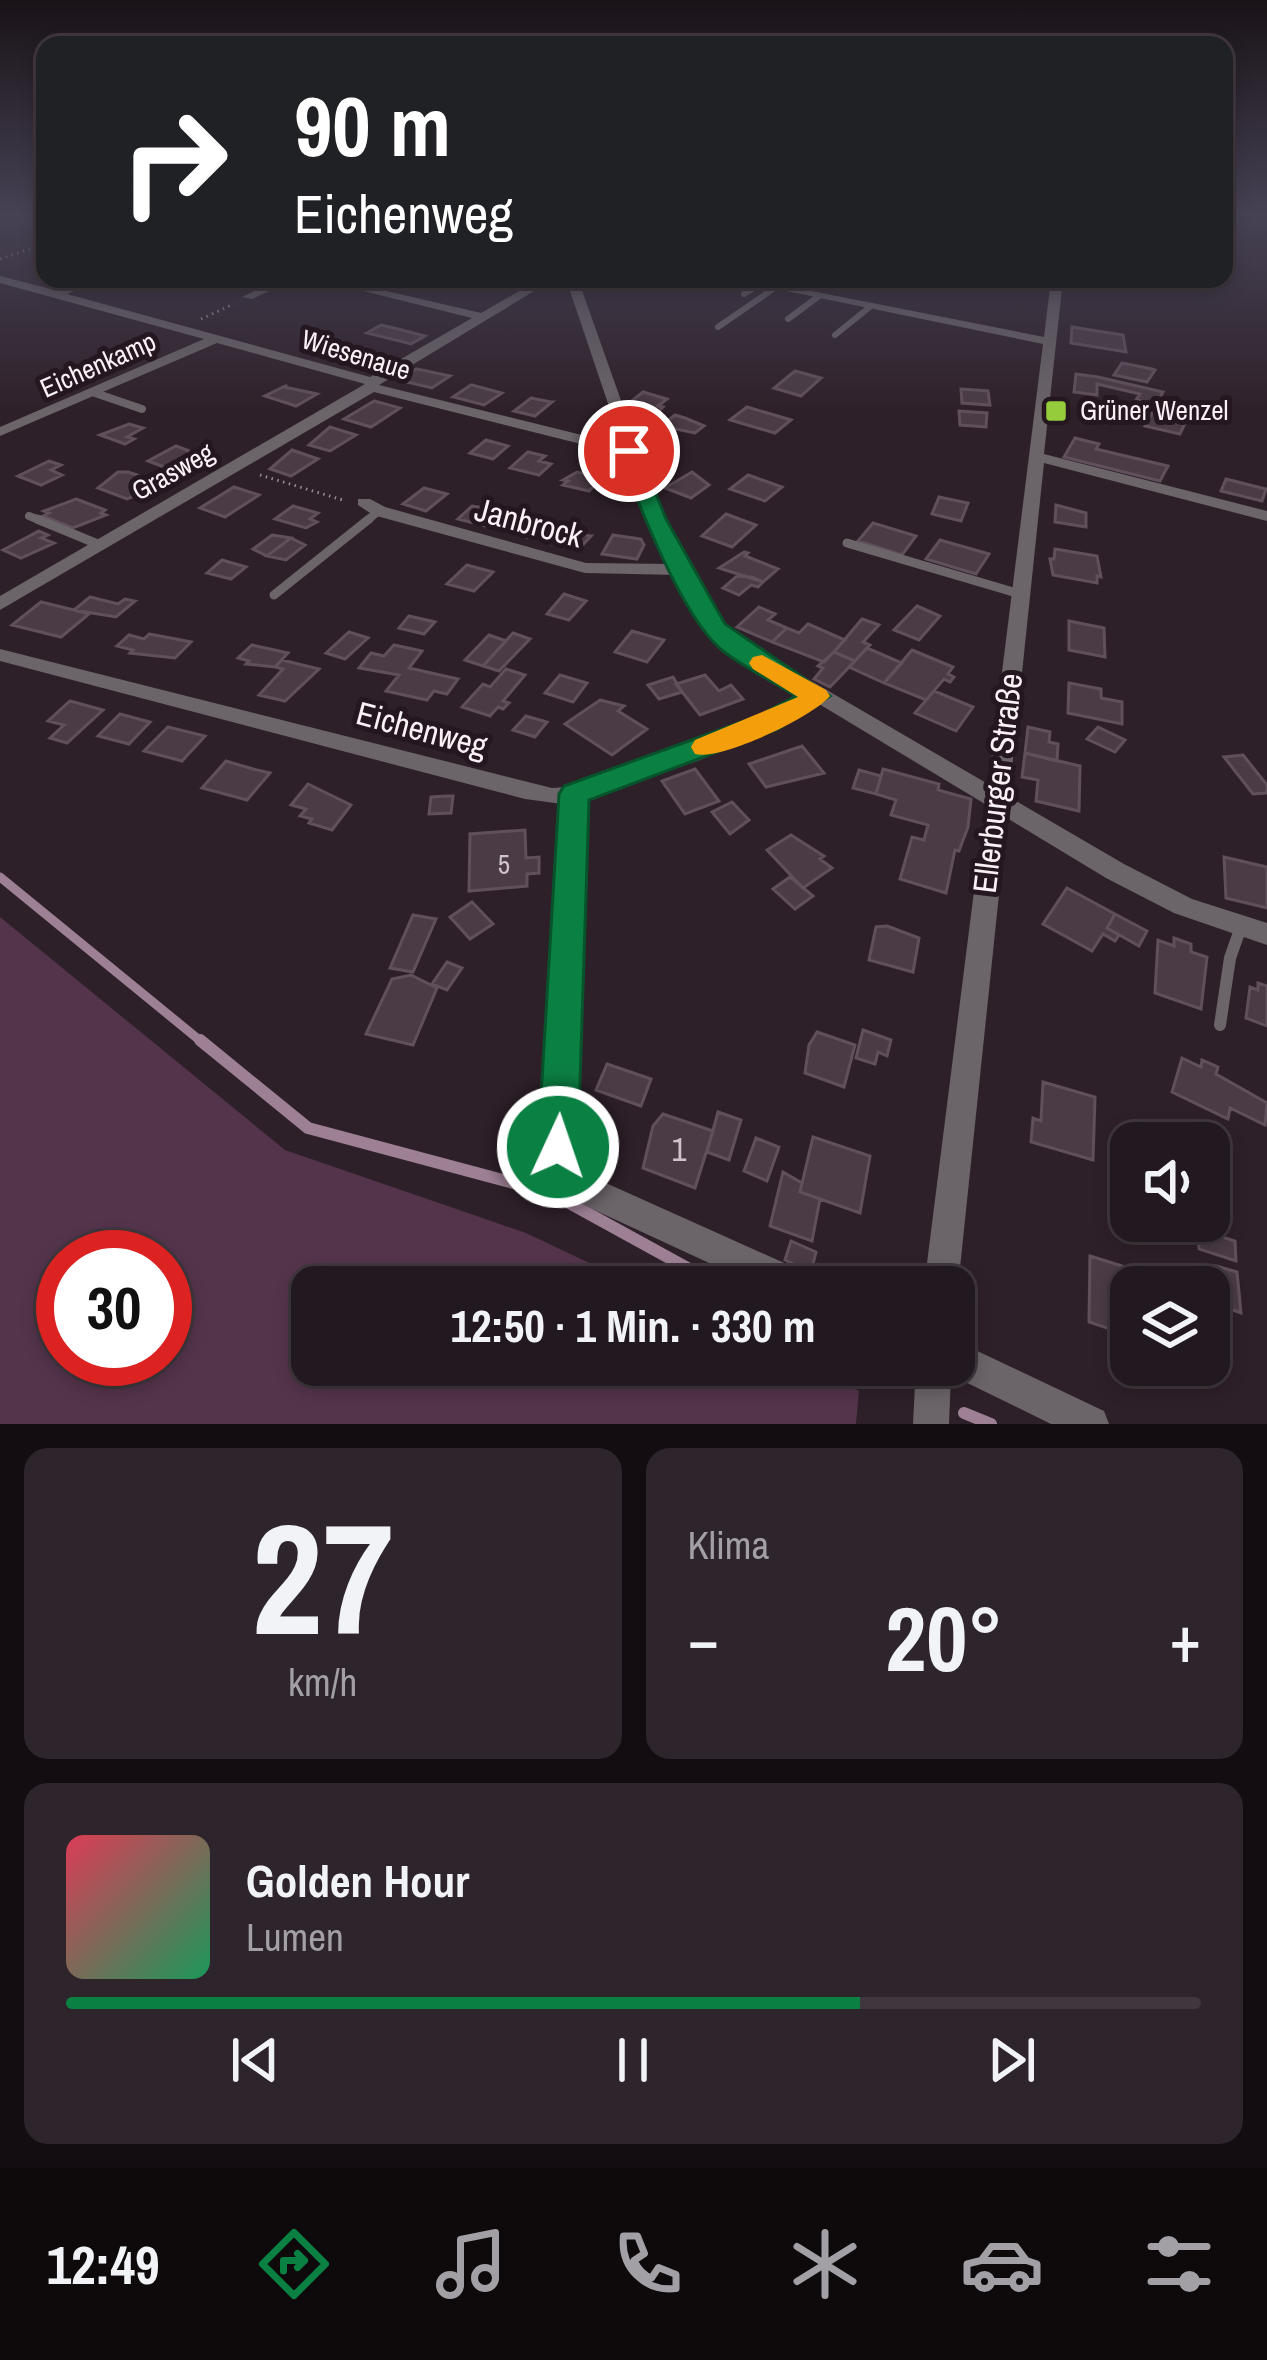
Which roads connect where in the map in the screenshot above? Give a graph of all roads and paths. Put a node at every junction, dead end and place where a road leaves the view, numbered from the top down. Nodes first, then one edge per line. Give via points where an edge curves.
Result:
1 (5, 280) edge
2 (71, 288) edge
3 (268, 288) edge
4 (359, 288) edge
5 (533, 288) edge
6 (575, 288) edge
7 (758, 288) edge
8 (763, 288) edge
9 (785, 288) edge
10 (1056, 288) edge
11 (55, 294) junction
12 (744, 294) dead end
13 (819, 296) junction
14 (248, 297) joint
15 (871, 306) junction
16 (484, 318) junction
17 (788, 319) dead end
18 (718, 327) dead end
19 (179, 328) junction
20 (835, 335) dead end
21 (215, 339) junction
22 (1050, 342) junction
23 (372, 384) junction
24 (95, 393) junction
25 (142, 409) dead end
26 (0, 432) edge
27 (629, 451) junction
28 (1037, 457) junction
29 (237, 467) junction
30 (372, 507) junction
31 (29, 516) dead end
32 (1267, 516) edge
33 (848, 543) dead end
34 (100, 545) junction
35 (684, 570) junction
36 (1020, 594) junction
37 (274, 595) dead end
38 (0, 604) edge
39 (0, 655) edge
40 (816, 696) junction
41 (574, 794) junction
42 (994, 801) junction
43 (1241, 924) junction
44 (1267, 934) edge
45 (1220, 1025) dead end
46 (753, 1266) edge
47 (943, 1266) edge
48 (975, 1368) edge
49 (933, 1386) edge
50 (931, 1424) edge
51 (1091, 1424) edge

1 - 11 street, Wiesenaue
2 - 11 street
3 - 14 street
4 - 16 street
5 - 16 street, Grasweg
6 - 27 street
7 - 12 lane
8 - 18 lane
9 - 13 street
10 - 22 street, Ellerburger Straße
11 - 19 street, Wiesenaue
13 - 15 street
13 - 17 lane
14 - 19 path
15 - 20 lane
15 - 22 street
16 - 23 street, Grasweg
19 - 21 street, Wiesenaue
21 - 23 street, Wiesenaue
21 - 24 street, Eichenkamp
22 - 28 street, Ellerburger Straße
23 - 27 street, Wiesenaue
23 - 29 street, Grasweg
24 - 25 lane
24 - 26 street, Eichenkamp
27 - 35 street
28 - 32 street
28 - 36 street, Ellerburger Straße
29 - 30 path
29 - 34 street, Grasweg
30 - 35 street, Janbrock via 585,568
30 - 37 lane
31 - 34 lane
33 - 36 lane
34 - 38 street, Grasweg
35 - 40 street via 722,637
36 - 42 street, Ellerburger Straße
39 - 41 street, Eichenweg via 525,791
40 - 41 street, Eichenweg via 798,710
40 - 42 street
41 - 46 street via 558,1147 586,1190
42 - 43 street via 1183,906
42 - 47 street, Ellerburger Straße
43 - 44 street
43 - 45 lane
48 - 51 street
49 - 50 street

